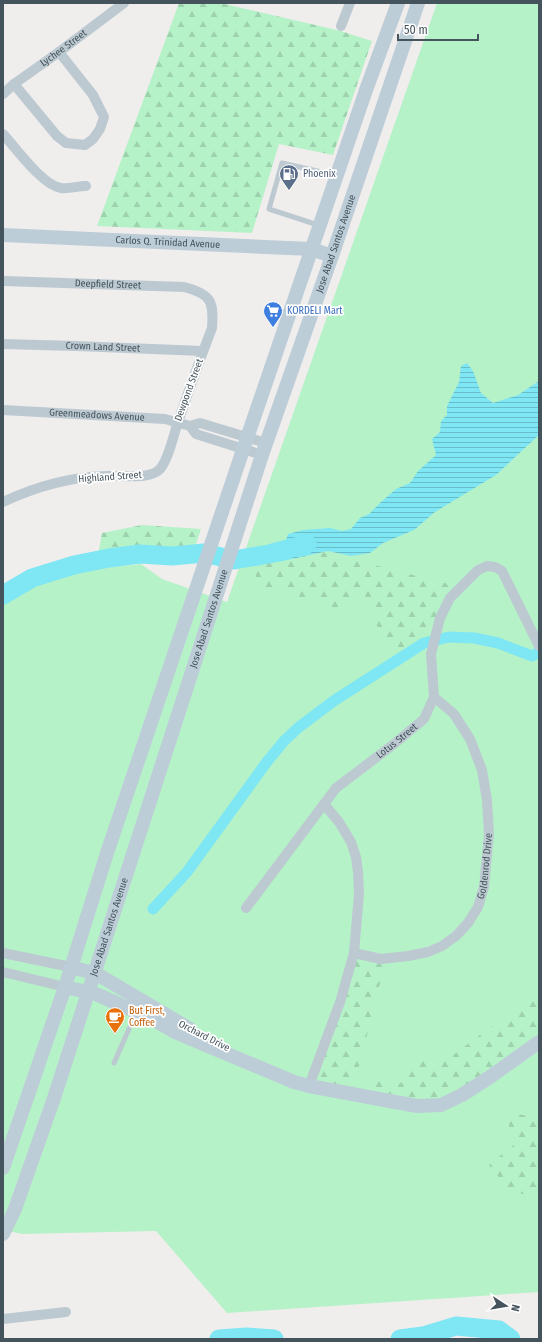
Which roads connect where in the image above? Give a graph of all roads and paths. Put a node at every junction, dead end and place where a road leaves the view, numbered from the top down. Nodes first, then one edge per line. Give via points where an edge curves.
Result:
1 (124, 3) edge
2 (350, 3) edge
3 (398, 3) edge
4 (418, 3) edge
5 (342, 26) dead end
6 (60, 52) junction
7 (14, 84) junction
8 (3, 94) edge
9 (3, 134) edge
10 (336, 175) junction
11 (86, 186) dead end
12 (319, 225) junction
13 (3, 235) edge
14 (311, 249) junction
15 (332, 256) junction
16 (3, 281) edge
17 (209, 298) joint
18 (3, 344) edge
19 (203, 351) junction
20 (3, 410) edge
21 (178, 422) junction
22 (245, 444) junction
23 (264, 449) junction
24 (148, 475) joint
25 (3, 502) edge
26 (538, 644) edge
27 (434, 697) junction
28 (324, 804) junction
29 (246, 908) dead end
30 (3, 953) edge
31 (354, 953) junction
32 (71, 967) junction
33 (3, 972) edge
34 (93, 973) junction
35 (65, 987) junction
36 (87, 992) junction
37 (136, 1012) junction
38 (539, 1042) edge
39 (114, 1063) dead end
40 (294, 1082) junction
41 (309, 1086) junction
42 (3, 1168) edge
43 (3, 1234) edge
44 (66, 1312) dead end
45 (3, 1319) edge

1 - 6 street, Lychee Street
2 - 5 street
3 - 10 main road, Jose Abad Santos Avenue
4 - 15 main road, Jose Abad Santos Avenue
6 - 7 street, Lychee Street
6 - 7 street via 93,95 104,117 93,140 85,145 66,143 57,136
7 - 8 street, Lychee Street
9 - 11 street via 52,186
10 - 12 main road, Jose Abad Santos Avenue
10 - 12 lane via 282,163 269,210
12 - 14 main road, Jose Abad Santos Avenue
13 - 14 main road, Carlos Q. Trinidad Avenue
14 - 15 main road, Carlos Q. Trinidad Avenue
14 - 22 main road, Jose Abad Santos Avenue
15 - 23 main road, Jose Abad Santos Avenue
16 - 17 street, Deepfield Street via 184,286
17 - 19 street, Dewpond Street via 213,312 212,328
18 - 19 street, Crown Land Street
19 - 21 street, Dewpond Street
20 - 21 street, Greenmeadows Avenue via 165,419
21 - 22 street, Greenmeadows Avenue via 190,426 200,422
21 - 24 street, Dewpond Street via 166,458 159,470
22 - 23 street, Greenmeadows Avenue
22 - 32 main road, Jose Abad Santos Avenue
23 - 34 main road, Jose Abad Santos Avenue
24 - 25 street, Highland Street via 92,476 64,481 20,494
26 - 27 street, Lotus Street via 502,572 495,567 487,566 478,570 450,598 440,618 431,654
27 - 28 street, Lotus Street via 424,719 336,788
27 - 31 street, Goldenrod Drive via 454,714 470,739 482,770 489,834 484,886 478,907 456,936 428,952 381,959
28 - 29 street, Lotus Street
28 - 31 street via 339,822 351,842 356,857 359,894
30 - 32 street, Orchard Drive
31 - 41 street via 340,1002
32 - 34 main road, Orchard Drive
32 - 35 main road, Jose Abad Santos Avenue
33 - 35 street, Orchard Drive
34 - 36 main road, Jose Abad Santos Avenue
34 - 40 main road, Orchard Drive via 178,1024
35 - 36 main road, Orchard Drive
35 - 42 main road, Jose Abad Santos Avenue
36 - 37 main road, Orchard Drive
36 - 43 main road, Jose Abad Santos Avenue via 16,1209
37 - 39 lane
37 - 40 main road, Orchard Drive via 175,1032
38 - 41 main road, Orchard Drive via 490,1077 442,1105 417,1106
40 - 41 main road, Orchard Drive
44 - 45 street

